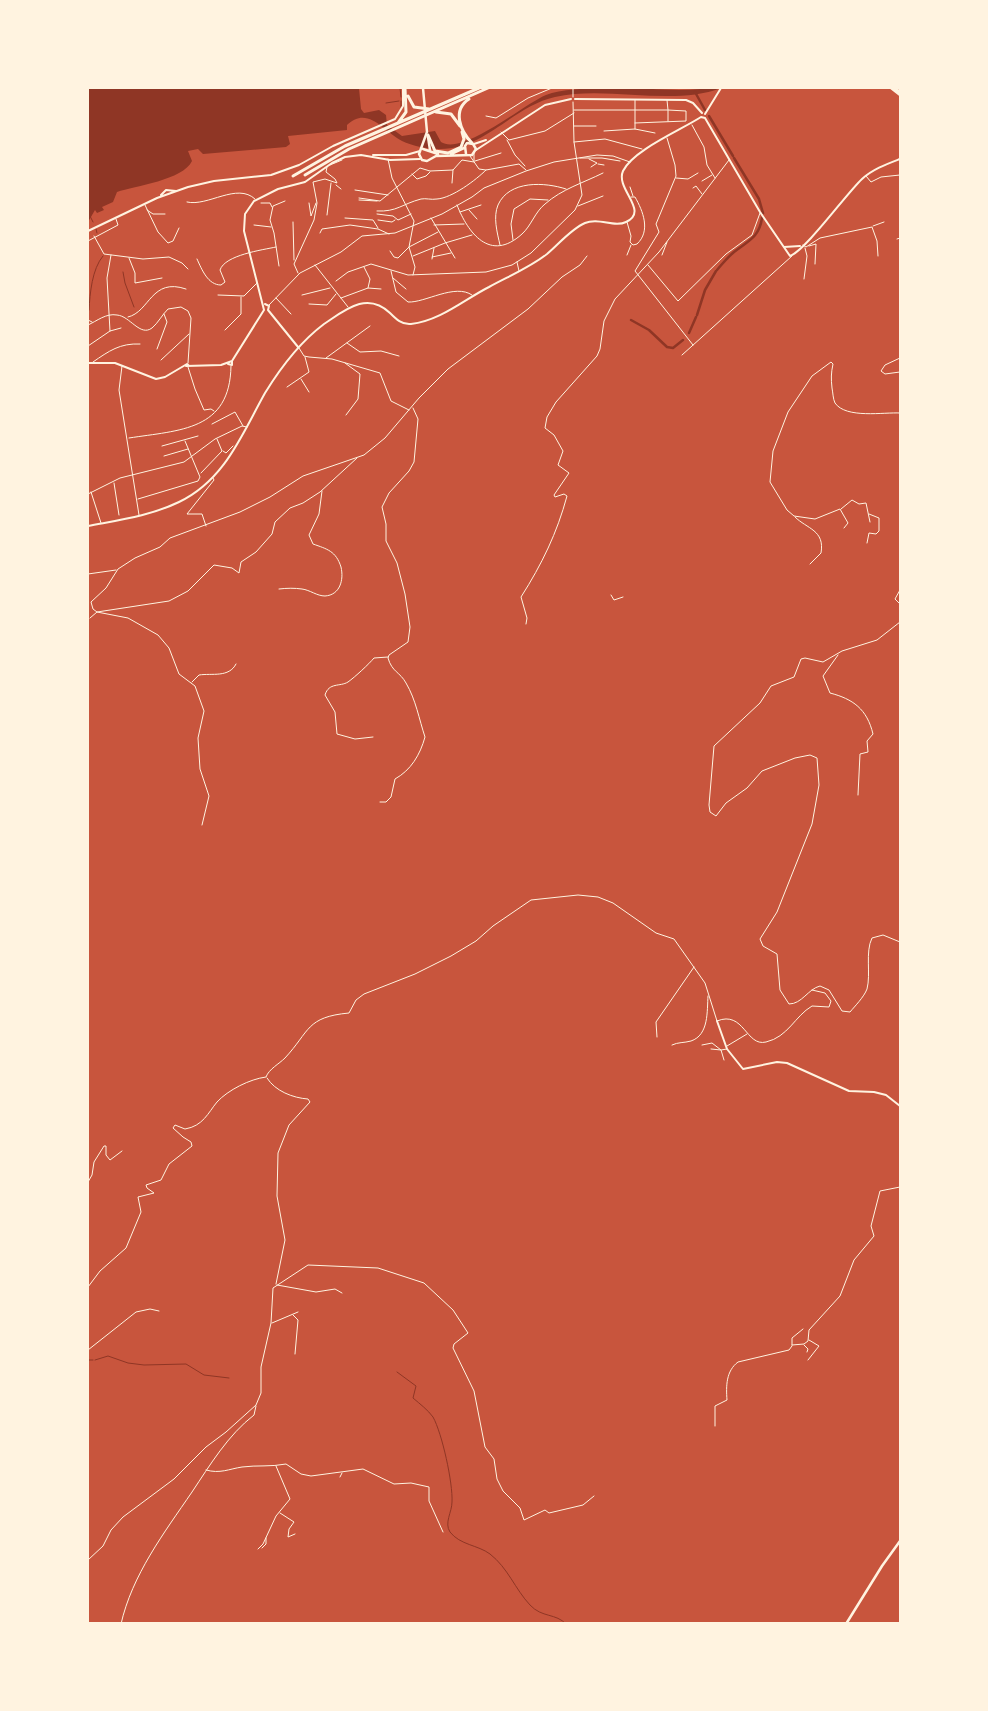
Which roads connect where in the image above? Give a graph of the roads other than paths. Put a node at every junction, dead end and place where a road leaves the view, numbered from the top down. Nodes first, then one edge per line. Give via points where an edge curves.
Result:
1 (405, 88) edge
2 (423, 88) edge
3 (479, 88) edge
4 (488, 88) edge
5 (552, 88) edge
6 (573, 88) edge
7 (721, 88) edge
8 (891, 88) edge
9 (895, 88) edge
10 (900, 94) edge
11 (473, 95) junction
12 (573, 98) junction
13 (635, 99) junction
14 (667, 99) junction
15 (434, 110) junction
16 (635, 110) junction
17 (668, 110) junction
18 (574, 111) junction
19 (702, 113) junction
20 (705, 114) junction
21 (486, 116) dead end
22 (703, 118) junction
23 (668, 121) junction
24 (635, 123) junction
25 (692, 125) dead end
26 (395, 126) junction
27 (574, 126) junction
28 (596, 126) dead end
29 (634, 129) junction
30 (604, 131) dead end
31 (383, 132) junction
32 (502, 132) junction
33 (655, 133) dead end
34 (428, 134) junction
35 (465, 138) junction
36 (491, 138) junction
37 (667, 138) junction
38 (506, 140) junction
39 (574, 142) junction
40 (475, 144) junction
41 (464, 147) junction
42 (642, 149) dead end
43 (420, 151) junction
44 (431, 151) junction
45 (457, 151) junction
46 (475, 152) junction
47 (502, 153) dead end
48 (467, 154) junction
49 (343, 158) junction
50 (389, 158) junction
51 (420, 158) junction
52 (431, 158) junction
53 (576, 158) junction
54 (580, 158) junction
55 (588, 159) junction
56 (900, 159) edge
57 (729, 160) junction
58 (620, 161) dead end
59 (474, 162) junction
60 (631, 162) junction
61 (597, 163) junction
62 (604, 165) dead end
63 (524, 166) dead end
64 (591, 167) dead end
65 (453, 169) junction
66 (486, 170) junction
67 (430, 171) junction
68 (526, 171) junction
69 (698, 172) dead end
70 (603, 173) dead end
71 (412, 174) junction
72 (713, 174) junction
73 (305, 175) dead end
74 (900, 175) edge
75 (293, 176) dead end
76 (866, 176) junction
77 (675, 178) junction
78 (715, 178) junction
79 (702, 181) dead end
80 (331, 182) junction
81 (452, 183) dead end
82 (581, 183) junction
83 (335, 184) junction
84 (396, 187) junction
85 (630, 187) dead end
86 (693, 188) dead end
87 (341, 189) dead end
88 (355, 190) dead end
89 (566, 190) junction
90 (169, 192) junction
91 (165, 194) junction
92 (389, 195) junction
93 (703, 195) junction
94 (603, 196) dead end
95 (631, 197) junction
96 (359, 199) dead end
97 (256, 200) junction
98 (285, 201) dead end
99 (549, 201) junction
100 (187, 202) dead end
101 (261, 203) dead end
102 (309, 203) dead end
103 (316, 203) junction
104 (405, 204) junction
105 (145, 205) junction
106 (457, 205) junction
107 (481, 205) dead end
108 (577, 206) junction
109 (272, 208) junction
110 (469, 209) junction
111 (147, 210) junction
112 (760, 212) junction
113 (460, 213) junction
114 (165, 214) dead end
115 (327, 214) dead end
116 (411, 214) junction
117 (345, 218) dead end
118 (430, 218) junction
119 (116, 219) junction
120 (477, 219) dead end
121 (378, 220) dead end
122 (396, 220) junction
123 (293, 222) dead end
124 (626, 222) junction
125 (884, 222) dead end
126 (415, 223) junction
127 (464, 224) junction
128 (254, 225) dead end
129 (433, 225) junction
130 (272, 227) junction
131 (872, 227) junction
132 (179, 228) dead end
133 (378, 229) junction
134 (88, 231) edge
135 (438, 232) junction
136 (320, 234) dead end
137 (390, 234) junction
138 (473, 235) junction
139 (94, 236) junction
140 (897, 238) dead end
141 (900, 238) edge
142 (88, 241) edge
143 (513, 241) junction
144 (667, 241) junction
145 (445, 243) junction
146 (632, 244) junction
147 (500, 245) junction
148 (783, 246) junction
149 (805, 246) junction
150 (276, 247) junction
151 (409, 247) junction
152 (434, 247) junction
153 (788, 248) junction
154 (793, 248) junction
155 (390, 251) dead end
156 (250, 252) junction
157 (452, 252) junction
158 (795, 252) junction
159 (787, 253) junction
160 (111, 254) junction
161 (627, 255) dead end
162 (662, 255) dead end
163 (587, 256) dead end
164 (792, 256) junction
165 (878, 256) dead end
166 (128, 257) junction
167 (412, 257) junction
168 (455, 258) dead end
169 (197, 259) dead end
170 (788, 260) junction
171 (295, 261) junction
172 (517, 262) junction
173 (314, 264) junction
174 (816, 264) dead end
175 (648, 265) junction
176 (279, 266) dead end
177 (364, 267) junction
178 (188, 269) dead end
179 (391, 271) junction
180 (520, 272) junction
181 (298, 274) junction
182 (638, 275) junction
183 (412, 276) junction
184 (162, 278) dead end
185 (392, 278) junction
186 (804, 279) dead end
187 (336, 281) dead end
188 (258, 283) junction
189 (331, 288) junction
190 (368, 288) junction
191 (186, 289) dead end
192 (381, 289) dead end
193 (406, 289) dead end
194 (336, 294) junction
195 (218, 295) dead end
196 (302, 295) dead end
197 (241, 296) junction
198 (473, 296) junction
199 (276, 297) junction
200 (340, 298) junction
201 (264, 304) junction
202 (309, 304) dead end
203 (269, 305) junction
204 (348, 308) junction
205 (266, 310) junction
206 (164, 314) junction
207 (291, 314) dead end
208 (109, 315) junction
209 (127, 317) junction
210 (88, 320) edge
211 (93, 322) junction
212 (88, 325) edge
213 (370, 326) dead end
214 (121, 328) dead end
215 (225, 330) dead end
216 (110, 331) junction
217 (190, 334) junction
218 (347, 343) junction
219 (140, 344) dead end
220 (693, 345) junction
221 (88, 346) edge
222 (298, 348) junction
223 (157, 349) dead end
224 (682, 355) dead end
225 (304, 356) junction
226 (399, 356) dead end
227 (325, 358) junction
228 (900, 358) edge
229 (161, 360) dead end
230 (232, 361) junction
231 (346, 362) junction
232 (88, 363) edge
233 (92, 363) junction
234 (228, 363) junction
235 (122, 365) junction
236 (188, 366) junction
237 (231, 366) junction
238 (900, 372) edge
239 (301, 378) junction
240 (287, 387) dead end
241 (309, 392) dead end
242 (412, 408) junction
243 (409, 411) junction
244 (216, 413) junction
245 (900, 413) edge
246 (346, 414) dead end
247 (212, 424) dead end
248 (243, 426) junction
249 (247, 427) junction
250 (198, 436) dead end
251 (128, 438) junction
252 (216, 438) junction
253 (185, 441) junction
254 (162, 446) dead end
255 (233, 446) dead end
256 (189, 449) junction
257 (222, 451) junction
258 (164, 456) dead end
259 (192, 458) junction
260 (357, 458) junction
261 (201, 473) dead end
262 (134, 474) junction
263 (212, 477) junction
264 (114, 482) junction
265 (322, 490) junction
266 (91, 492) junction
267 (88, 494) edge
268 (137, 500) junction
269 (840, 509) junction
270 (869, 514) junction
271 (119, 515) dead end
272 (140, 516) junction
273 (794, 516) junction
274 (870, 522) dead end
275 (101, 524) junction
276 (88, 526) edge
277 (206, 526) junction
278 (844, 528) dead end
279 (867, 543) dead end
280 (810, 564) dead end
281 (117, 570) junction
282 (88, 574) edge
283 (279, 589) dead end
284 (900, 590) edge
285 (611, 595) dead end
286 (623, 596) dead end
287 (900, 604) edge
288 (97, 612) junction
289 (90, 618) dead end
290 (900, 622) edge
291 (526, 624) dead end
292 (838, 654) junction
293 (388, 656) junction
294 (236, 664) dead end
295 (192, 682) junction
296 (373, 737) dead end
297 (858, 795) dead end
298 (380, 802) dead end
299 (202, 825) dead end
300 (900, 942) edge
301 (695, 967) junction
302 (812, 990) junction
303 (708, 995) junction
304 (717, 1021) junction
305 (748, 1033) junction
306 (657, 1037) dead end
307 (702, 1044) dead end
308 (672, 1045) dead end
309 (727, 1048) junction
310 (711, 1049) dead end
311 (721, 1050) junction
312 (724, 1060) dead end
313 (266, 1077) junction
314 (900, 1106) edge
315 (122, 1151) dead end
316 (88, 1182) edge
317 (900, 1187) edge
318 (276, 1285) junction
319 (88, 1287) edge
320 (342, 1293) dead end
321 (159, 1311) dead end
322 (298, 1312) dead end
323 (293, 1315) junction
324 (271, 1324) junction
325 (803, 1329) dead end
326 (808, 1340) junction
327 (792, 1345) junction
328 (803, 1345) junction
329 (88, 1350) edge
330 (807, 1352) dead end
331 (295, 1354) dead end
332 (808, 1360) dead end
333 (256, 1405) junction
334 (715, 1426) dead end
335 (276, 1466) junction
336 (206, 1470) junction
337 (342, 1472) junction
338 (340, 1477) dead end
339 (594, 1496) dead end
340 (280, 1512) junction
341 (443, 1532) dead end
342 (295, 1534) dead end
343 (266, 1538) junction
344 (900, 1541) edge
345 (262, 1548) dead end
346 (258, 1549) dead end
347 (88, 1560) edge
348 (121, 1624) edge
349 (846, 1624) edge

1 - 15 highway via 414,107
1 - 26 highway via 406,112
1 - 90 street via 402,110 390,122 286,170 263,176 206,182
2 - 34 main road
3 - 15 highway
4 - 11 highway
5 - 21 street via 528,98 496,118
6 - 12 street
7 - 20 street
8 - 10 main road
9 - 10 main road
11 - 15 highway
11 - 35 highway via 459,111
12 - 13 street
12 - 18 street
12 - 32 street via 545,105
13 - 14 street
13 - 16 street
14 - 17 street
14 - 19 street via 689,101
15 - 26 highway
15 - 35 highway via 451,114
16 - 17 street
16 - 18 street
16 - 24 street
17 - 23 street
17 - 23 street via 686,111 686,120
18 - 27 street
18 - 38 street via 545,131
19 - 20 street
19 - 22 street
20 - 22 street
22 - 37 street
22 - 57 street
23 - 24 street
24 - 29 street
25 - 72 street
26 - 31 highway
27 - 28 street
27 - 39 street
29 - 30 street
29 - 33 street
31 - 73 highway
31 - 75 highway via 336,150
32 - 36 street
32 - 38 street
34 - 43 main road
34 - 44 highway
35 - 40 highway
35 - 41 highway
35 - 45 highway
36 - 40 street
36 - 46 street
37 - 60 street
37 - 77 street via 675,165
38 - 63 street
39 - 42 street via 614,140
39 - 53 street
40 - 41 main road
40 - 46 main road
41 - 45 main road
41 - 48 main road
43 - 44 main road
43 - 50 street via 392,154
43 - 51 main road
44 - 45 highway
44 - 52 main road
46 - 48 main road
46 - 59 street
47 - 59 street
48 - 52 main road
48 - 59 street
49 - 50 street via 371,155
49 - 83 street via 326,169 337,180
49 - 97 street via 305,182 278,189
50 - 51 street
50 - 84 street
51 - 52 main road via 425,161
53 - 54 street
53 - 68 street
53 - 82 street
54 - 55 street
54 - 60 street via 604,155
55 - 58 street
55 - 61 street
56 - 76 street
57 - 78 street
57 - 112 street
59 - 65 street via 462,160
59 - 66 street via 478,169
60 - 95 street via 622,178
61 - 62 street
61 - 64 street
65 - 67 street
65 - 81 street
66 - 68 street via 519,164
66 - 104 street via 447,197 423,198
67 - 71 street via 420,168
67 - 71 street via 420,179
68 - 106 street via 484,188
69 - 77 street via 688,178
70 - 82 street
71 - 84 street
72 - 78 street
72 - 79 street
74 - 76 street via 881,177 873,182
76 - 149 street
77 - 182 street via 656,224 658,232 636,270
78 - 93 street
80 - 83 street
80 - 103 street via 326,179 313,182
80 - 115 street
82 - 89 street
82 - 108 street via 582,195
83 - 87 street
84 - 92 street
84 - 104 street
85 - 95 street
86 - 93 street via 696,186
88 - 92 street
89 - 99 street
89 - 147 street via 545,183 534,184 504,196 495,219
90 - 91 street
90 - 91 street
91 - 105 street
92 - 96 street via 378,201
93 - 144 street
94 - 108 street
95 - 124 street via 635,210
95 - 146 street via 640,207 645,225 640,240
97 - 100 street via 250,195 236,193
97 - 156 street via 243,220
98 - 109 street
99 - 143 street
99 - 143 street via 530,199 514,209 511,224
101 - 109 street via 270,203
102 - 103 street via 311,216
103 - 171 street via 314,220
104 - 116 street
104 - 122 street via 392,212 377,212 394,216
105 - 111 street
105 - 119 street
106 - 113 street
106 - 118 street
107 - 110 street
108 - 172 street via 552,234
109 - 130 street
110 - 113 street
110 - 120 street
111 - 114 street via 153,214
111 - 132 street via 158,232 168,243 173,242
112 - 148 street
112 - 175 street via 752,235 726,254 678,301
113 - 127 street
116 - 122 street
116 - 126 street
117 - 133 street via 373,220
118 - 126 street
118 - 129 street
119 - 134 street
119 - 139 street via 118,225
121 - 122 street
123 - 171 street
124 - 146 street
124 - 180 street via 618,224 598,220 585,223
125 - 131 street
126 - 137 street
126 - 151 street
127 - 129 street
127 - 138 street
128 - 130 street
129 - 135 street
130 - 150 street
131 - 149 street via 820,238
131 - 165 street
133 - 136 street via 350,225 322,229
133 - 137 street
135 - 145 street
135 - 151 street
137 - 173 street via 365,234 342,252
138 - 145 street
138 - 147 street via 489,245
139 - 142 street
139 - 160 street via 101,252
140 - 141 street
143 - 147 street
144 - 162 street
144 - 175 street
145 - 152 street
145 - 157 street
146 - 161 street
148 - 153 street
148 - 159 street
149 - 154 street
149 - 158 street
149 - 174 street via 816,244
149 - 186 street
150 - 156 street
150 - 176 street
151 - 155 street via 398,258
151 - 167 street
152 - 157 street via 432,258
152 - 167 street
153 - 154 street
153 - 159 street
154 - 158 street
156 - 169 street via 220,267 226,279 221,285 204,275
156 - 188 street
157 - 168 street
158 - 164 street
159 - 164 street
159 - 170 street
160 - 166 street
160 - 208 street via 107,278
163 - 242 street via 533,305 448,369
164 - 170 street
166 - 178 street via 169,257
166 - 184 street via 135,273 135,283
167 - 183 street
170 - 220 street
171 - 181 street via 294,268
172 - 180 street
172 - 183 street via 486,272
173 - 181 street
173 - 189 street
175 - 182 street
177 - 179 street via 379,265
177 - 187 street via 348,272
177 - 190 street via 370,280
179 - 183 street
179 - 185 street
180 - 198 street
181 - 199 street
182 - 220 street
182 - 291 street via 615,299 604,321 597,356 556,402 545,426 562,447 558,465 569,473 554,495 555,498 566,496 559,525 535,576 521,597
185 - 193 street
185 - 198 street via 396,292 408,302 448,293 470,293
188 - 197 street
188 - 201 street
189 - 194 street
189 - 196 street
190 - 192 street
190 - 200 street
191 - 209 street via 176,286 153,293 139,311
194 - 200 street
194 - 202 street via 327,305
195 - 197 street
197 - 215 street via 241,314
198 - 204 street via 444,312 410,324 397,321 375,304 363,302
199 - 203 street
199 - 207 street
200 - 204 street
201 - 203 street
201 - 205 street
203 - 205 street
204 - 222 street
205 - 222 street
205 - 230 street
206 - 209 street via 148,330 138,328
206 - 217 street via 176,306 186,309 191,318
206 - 223 street via 167,322
208 - 209 street
208 - 211 street
208 - 216 street
210 - 211 street
211 - 212 street
213 - 218 street
214 - 216 street
216 - 221 street
217 - 229 street
217 - 236 street
218 - 226 street via 360,352 381,351
218 - 227 street
219 - 233 street via 117,346
220 - 224 street
222 - 225 street
222 - 249 street via 268,388
225 - 227 street
225 - 239 street via 310,370
227 - 231 street
228 - 238 street via 885,365 881,372
230 - 234 street
230 - 237 street
231 - 243 street via 380,373 391,401
231 - 246 street via 346,366 360,374 358,399
232 - 233 street
233 - 235 street
234 - 236 street
234 - 237 street
235 - 236 street via 156,378
235 - 251 street via 119,390
236 - 244 street via 204,410 211,409
237 - 244 street via 229,388
239 - 240 street
239 - 241 street
242 - 243 street
242 - 293 street via 418,419 414,462 386,497 382,508 386,541 397,562 410,627 408,642
243 - 260 street via 385,438
244 - 251 street via 180,430
245 - 273 street via 869,415 838,406 834,399 831,362 812,376 788,412 772,456 770,482
247 - 248 street via 235,412
248 - 249 street
248 - 252 street
249 - 263 street via 230,456
250 - 253 street
251 - 262 street
252 - 257 street
252 - 259 street
253 - 254 street
253 - 256 street
255 - 257 street via 226,453
256 - 258 street
256 - 259 street
257 - 261 street
259 - 262 street
259 - 268 street via 200,477 198,481
260 - 265 street
260 - 277 street via 303,476 270,497
262 - 264 street
262 - 268 street
263 - 272 street via 180,501
263 - 277 street via 214,480 187,514 202,514
264 - 266 street
264 - 271 street
265 - 283 street via 319,514 309,535 313,544 331,551 338,560 341,584 334,593 323,596 300,589
265 - 288 street via 303,503 292,506 275,522 272,534 256,552 241,562 239,573 232,568 214,565 188,591 169,601
266 - 267 street
266 - 275 street
268 - 272 street
269 - 270 street via 852,500 859,504 864,502
269 - 273 street via 815,519
269 - 278 street via 848,523
270 - 274 street
270 - 279 street via 879,518 879,531 869,533
272 - 275 street
273 - 280 street via 814,529 819,538 821,553
275 - 276 street
277 - 281 street via 170,538 160,547 134,558
281 - 282 street
281 - 288 street via 106,588 91,602
284 - 287 street via 895,599
285 - 286 street via 614,600
288 - 289 street
288 - 295 street via 128,618 158,635 169,648 179,674
290 - 292 street via 877,640
292 - 297 street via 823,676 826,688 863,710 873,734 866,741 868,752 860,754
292 - 302 street via 823,662 801,660 794,677 771,686 760,703 713,749 710,809 716,816 726,803 748,788 768,768 794,758 810,755 818,758 817,809 777,912 760,939 763,946 776,954 780,990 786,1002 797,1003
293 - 296 street via 374,658 348,682 334,685 325,695 335,712 337,734 352,739
293 - 298 street via 393,671 406,683 425,737 413,763 395,779 390,799
294 - 295 street via 232,671 199,674
295 - 299 street via 204,711 198,745 200,769 209,801
300 - 302 street via 883,935 872,938 866,990 850,1012 842,1011 827,988 820,986
301 - 303 street
301 - 306 street via 656,1022
301 - 313 street via 674,939 656,933 613,903 594,896 555,897 528,902 463,949 364,994 356,1000 349,1013 324,1018 310,1025
302 - 305 street via 825,993 829,1007 809,1007 787,1031 767,1042 758,1042
303 - 304 street
303 - 308 street via 702,1032 692,1041
304 - 305 street via 726,1017 733,1019
304 - 309 street
305 - 309 street
307 - 311 street via 712,1043
309 - 311 street
309 - 314 street via 742,1069 777,1062 787,1064 849,1091 886,1096
310 - 311 street
311 - 312 street
313 - 318 street via 288,1095 310,1102 291,1122 279,1148 277,1196 285,1240
313 - 319 street via 234,1089 195,1126 185,1129 174,1125 192,1146 168,1164 159,1182 146,1185 154,1193 138,1197 141,1212 126,1248 100,1270
315 - 316 street via 110,1160 104,1146 94,1162
317 - 326 street via 880,1190 871,1226 874,1236 854,1260 840,1296 809,1330
318 - 320 street via 316,1292 335,1289
318 - 324 street
318 - 339 street via 311,1265 378,1268 424,1283 453,1310 467,1331 453,1348 474,1392 485,1447 494,1460 500,1487 518,1506 524,1520 544,1510 549,1513 583,1505
321 - 329 street via 136,1312
322 - 323 street
323 - 324 street
323 - 331 street via 298,1320
324 - 333 street via 261,1367 261,1393
325 - 327 street via 792,1338
326 - 328 street
326 - 332 street via 819,1346
327 - 328 street
327 - 334 street via 789,1350 738,1362 734,1366 727,1380 726,1400 716,1406
328 - 330 street
333 - 336 street via 254,1415
333 - 347 street via 174,1479 120,1519 103,1546
335 - 336 street via 240,1467 220,1473
335 - 337 street via 286,1464 301,1474 311,1476
335 - 340 street via 280,1480 291,1496
336 - 348 street via 148,1559
337 - 338 street
337 - 341 street via 362,1469 394,1484 429,1487 429,1500
340 - 342 street via 294,1522 288,1537
340 - 343 street
343 - 345 street
343 - 346 street
344 - 349 main road

